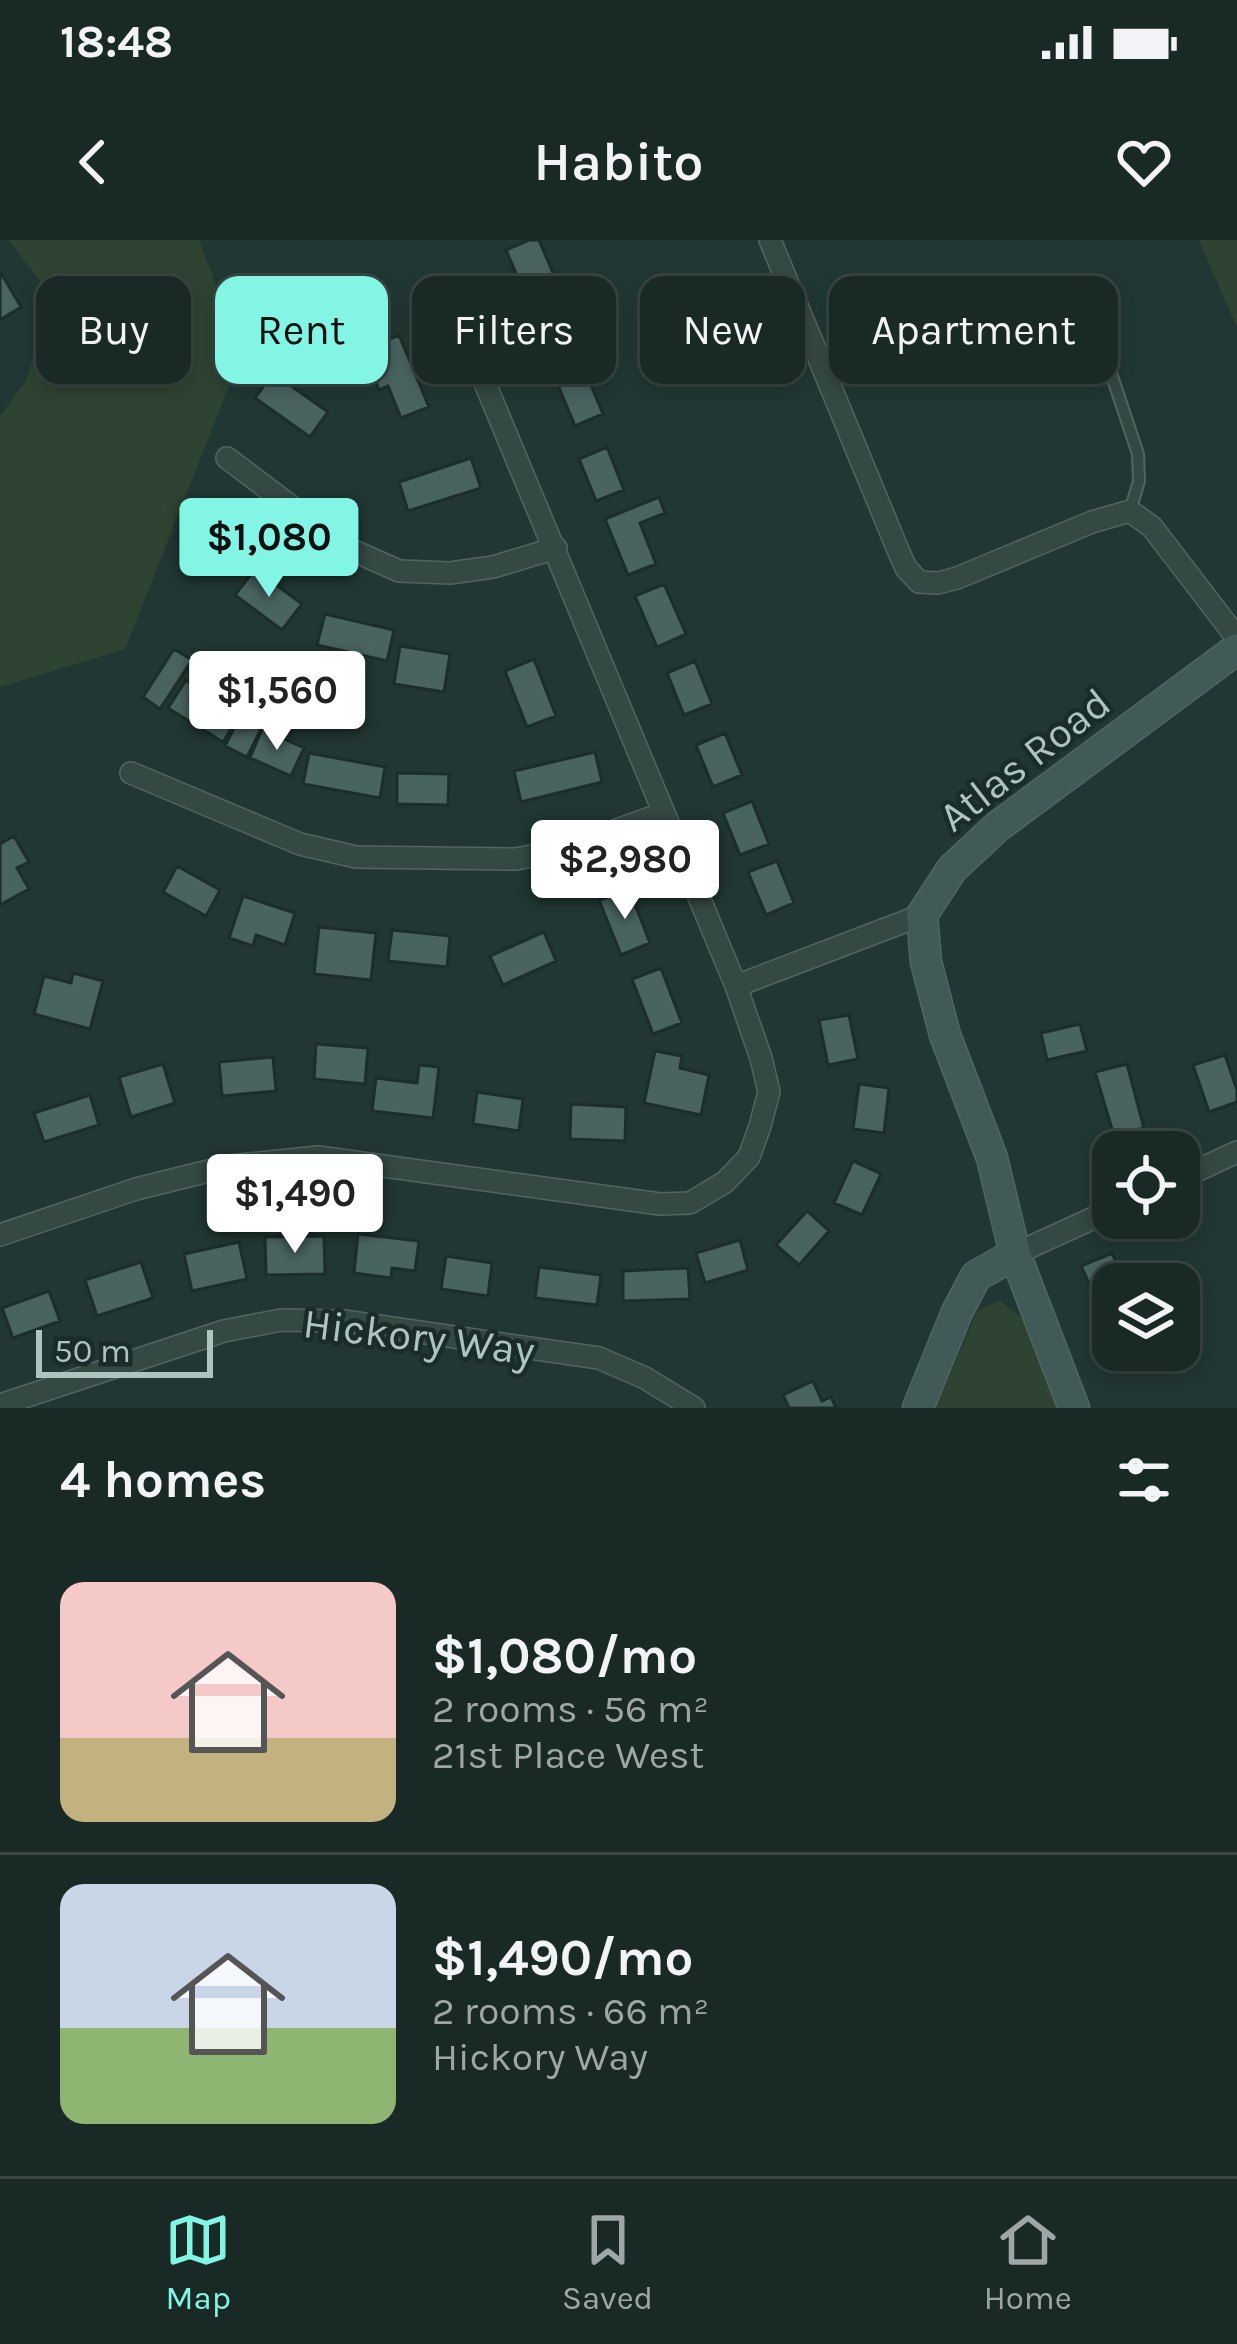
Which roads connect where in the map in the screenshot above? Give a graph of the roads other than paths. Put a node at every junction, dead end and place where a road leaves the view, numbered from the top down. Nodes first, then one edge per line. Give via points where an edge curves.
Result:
1 (770, 240) edge
2 (829, 376) edge
3 (826, 377) junction
4 (486, 384) edge
5 (1115, 384) edge
6 (227, 458) dead end
7 (1130, 512) junction
8 (556, 548) junction
9 (1237, 638) edge
10 (1237, 649) edge
11 (131, 773) dead end
12 (664, 813) junction
13 (922, 914) junction
14 (736, 986) junction
15 (1237, 1152) edge
16 (1200, 1169) edge
17 (1092, 1219) edge
18 (0, 1235) edge
19 (1015, 1254) junction
20 (0, 1406) edge
21 (694, 1408) edge
22 (918, 1408) edge
23 (1074, 1408) edge

1 - 3 street
2 - 3 lane
3 - 7 street via 906,568 920,582 958,578
4 - 8 street
5 - 7 lane via 1138,454
6 - 8 street via 344,547 399,571 493,567
7 - 9 street via 1152,527
8 - 12 street
10 - 13 main road, Atlas Road via 997,827 952,869
11 - 12 street via 300,844 356,857 516,859
12 - 14 street
13 - 14 street
13 - 19 main road via 940,1017 992,1158
14 - 18 street via 769,1092 749,1156 690,1203 318,1157 230,1166 136,1189
15 - 16 street
17 - 19 street
19 - 22 main road via 976,1276
19 - 23 main road
20 - 21 street, Hickory Way via 224,1331 281,1320 344,1321 598,1358

